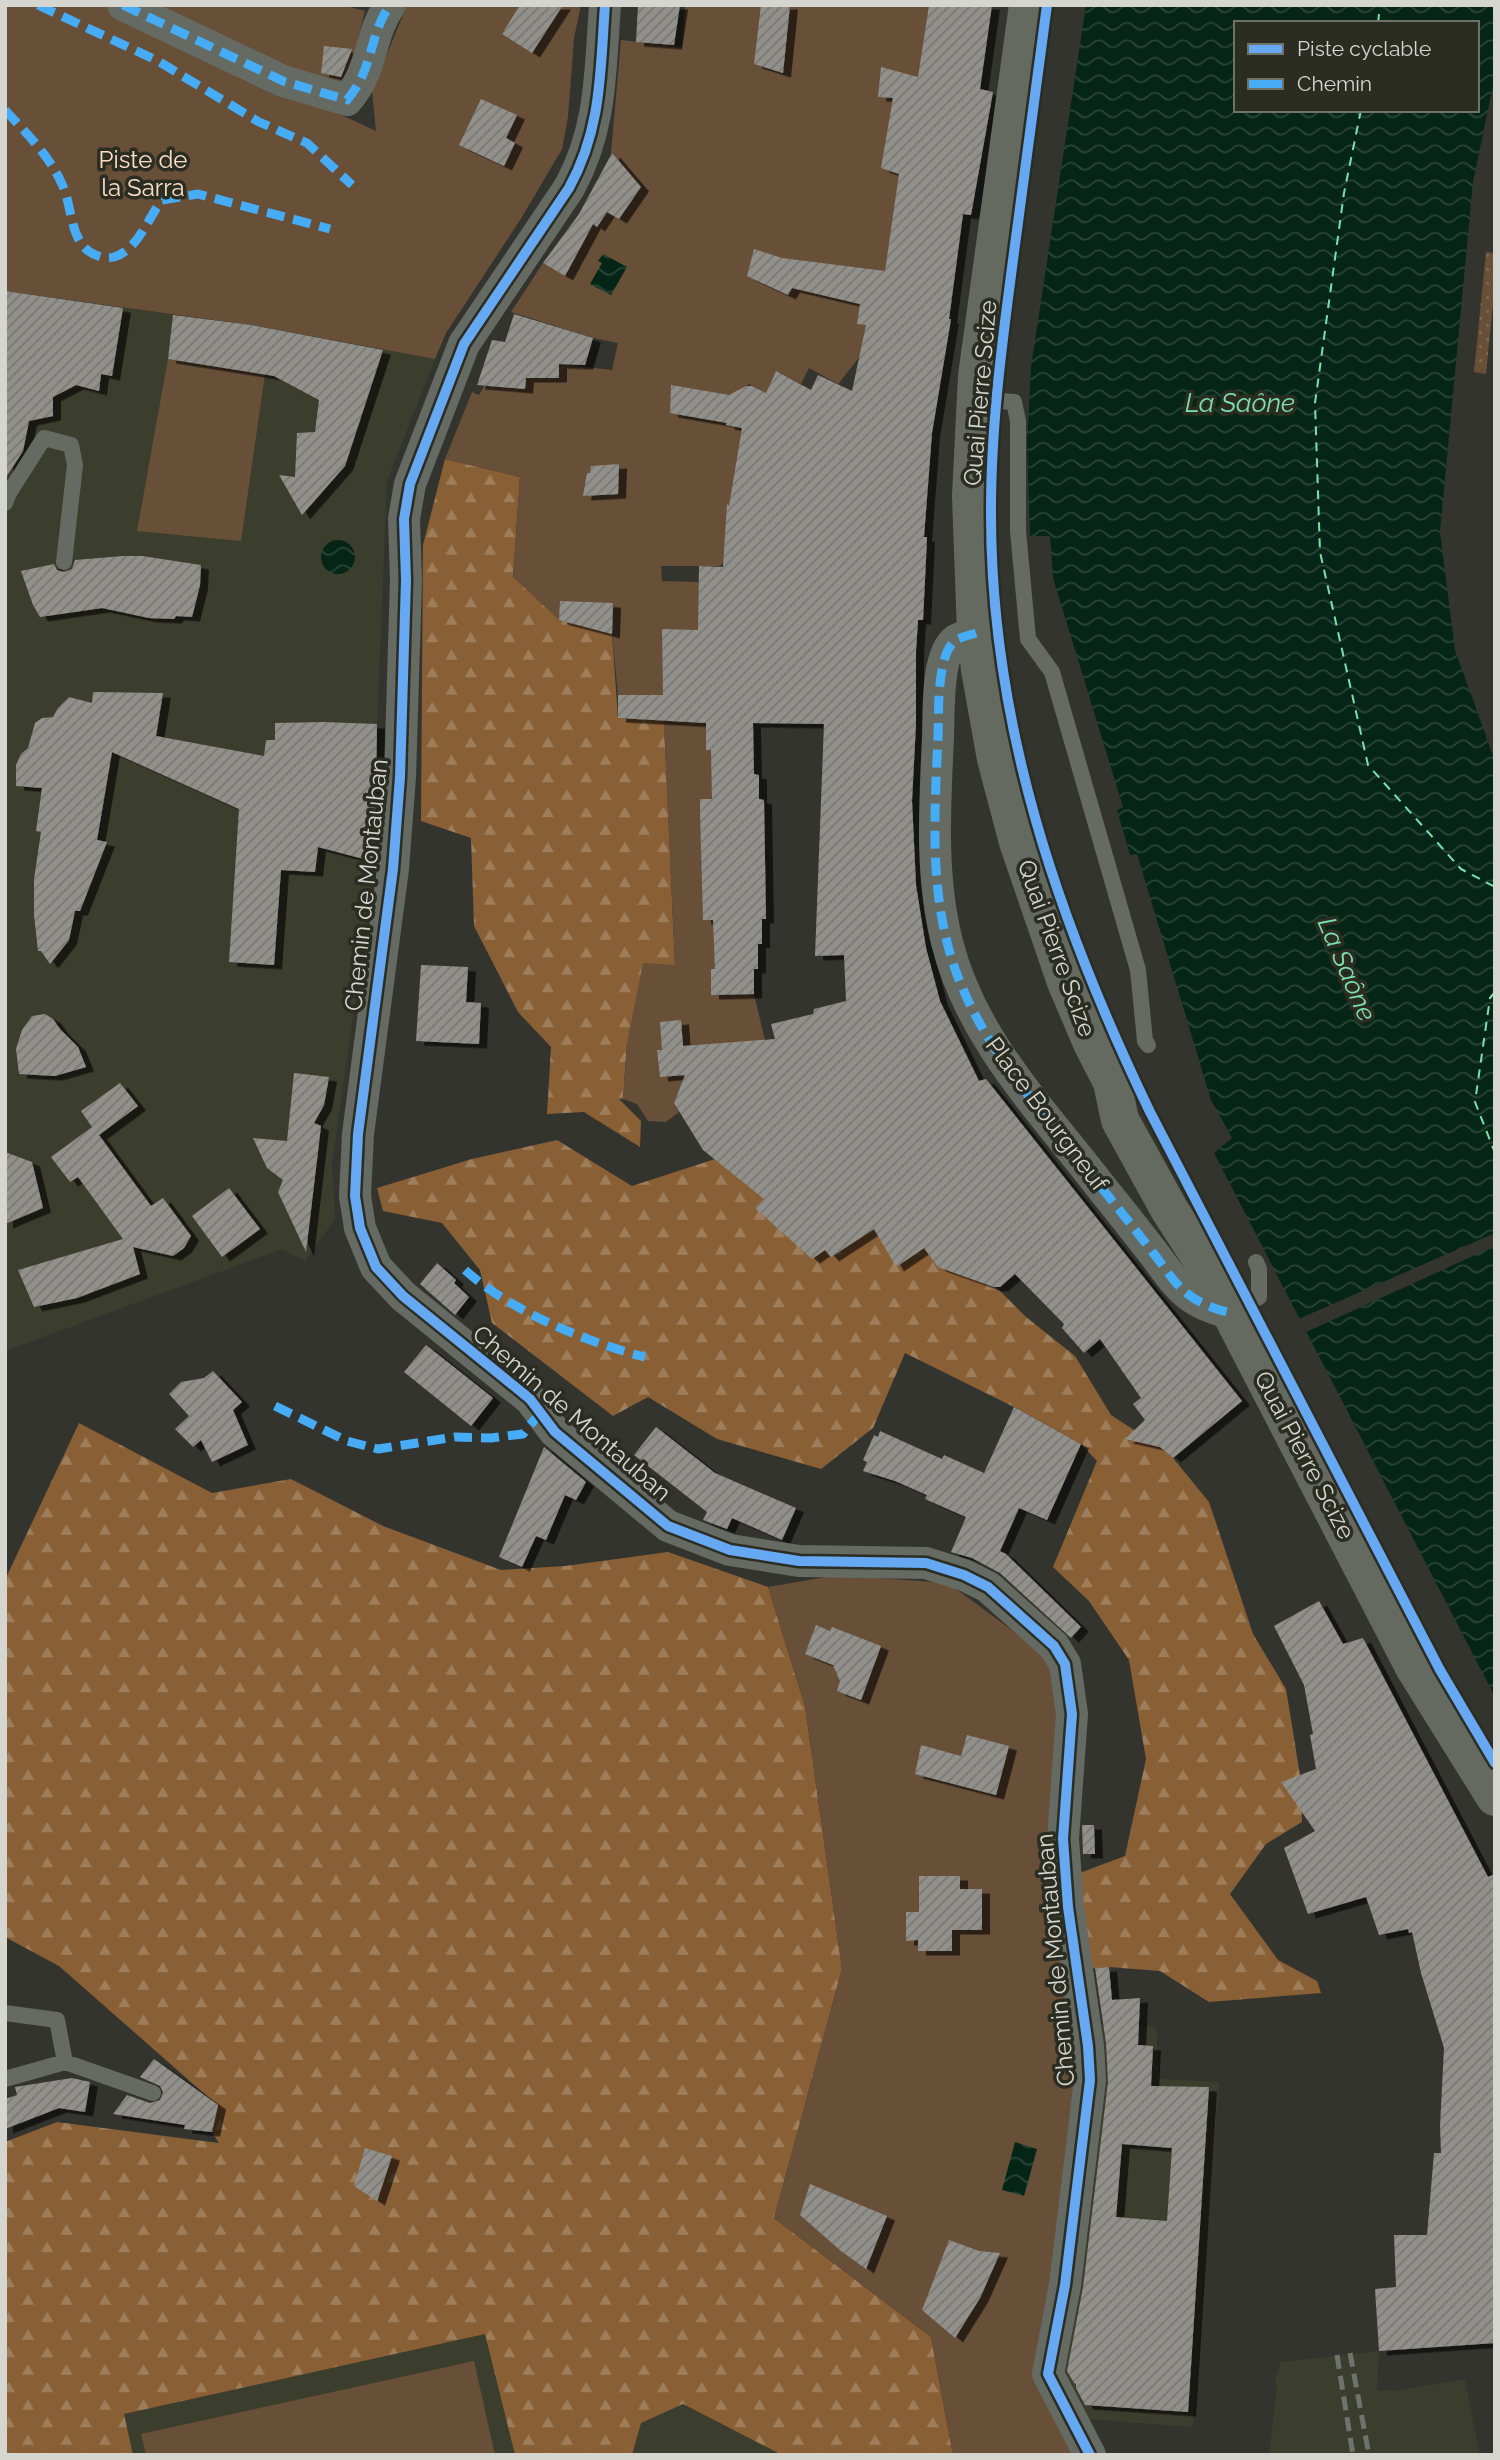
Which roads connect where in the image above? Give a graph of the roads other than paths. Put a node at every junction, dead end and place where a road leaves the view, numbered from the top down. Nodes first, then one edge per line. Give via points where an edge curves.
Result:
1 (123, 5) edge
2 (390, 5) edge
3 (605, 5) edge
4 (1028, 5) edge
5 (975, 399) junction
6 (5, 503) edge
7 (64, 562) dead end
8 (976, 633) junction
9 (1148, 1045) dead end
10 (1256, 1262) dead end
11 (1231, 1313) junction
12 (1495, 1797) edge
13 (5, 2013) edge
14 (65, 2062) junction
15 (5, 2079) edge
16 (153, 2093) dead end
17 (1090, 2455) edge

1 - 2 street via 283,81 347,100 357,89
3 - 17 street, Chemin de Montauban via 595,122 582,165 464,344 410,484 404,519 399,790 358,1134 358,1220 376,1267 403,1296 530,1399 555,1432 668,1525 730,1550 799,1561 926,1563 964,1576 988,1587 1054,1646 1065,1664 1072,1714 1063,1839 1090,2080 1065,2285 1048,2374
4 - 5 main road, Quai Pierre Scize
5 - 8 main road, Quai Pierre Scize via 971,496
5 - 9 lane via 1014,402 1018,531 1028,639 1052,672 1138,970
6 - 7 lane via 44,438 71,445 75,465
8 - 11 main road, Quai Pierre Scize via 996,760 1018,842 1066,982 1112,1082 1120,1120
8 - 11 street, Place Bourgneuf via 954,641 945,655 935,798 937,888 947,943 967,1000 1035,1106 1180,1288 1212,1308
10 - 11 lane via 1259,1297
11 - 12 main road, Quai Pierre Scize via 1414,1667
13 - 14 lane via 57,2020
14 - 15 lane
14 - 16 lane

